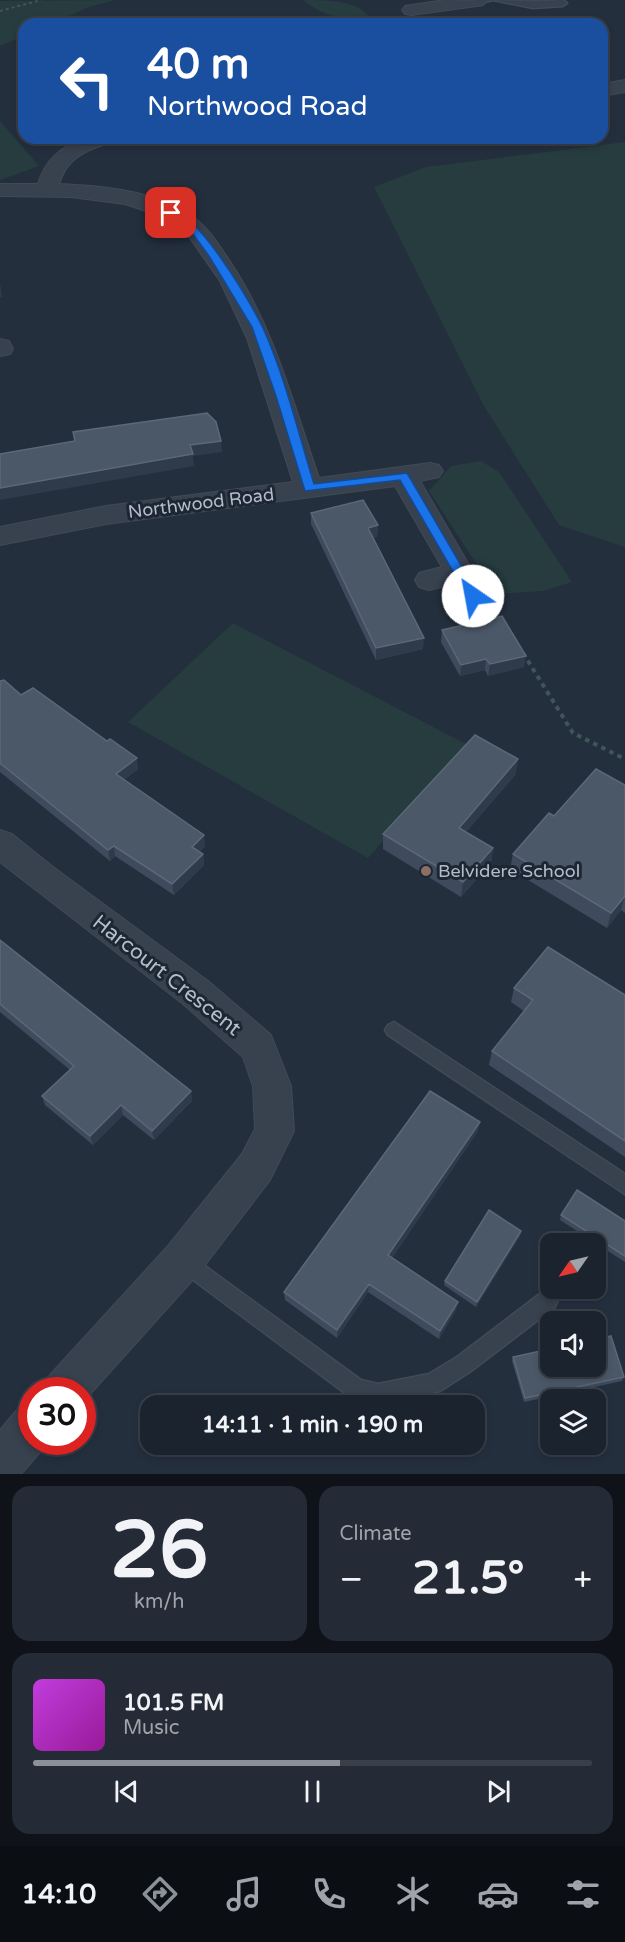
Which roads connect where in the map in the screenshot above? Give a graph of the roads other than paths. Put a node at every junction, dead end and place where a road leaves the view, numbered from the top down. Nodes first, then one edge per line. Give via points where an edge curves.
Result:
1 (483, 0) edge
2 (497, 0) edge
3 (562, 3) dead end
4 (445, 6) junction
5 (411, 10) dead end
6 (454, 18) edge
7 (625, 87) edge
8 (608, 89) edge
9 (89, 144) edge
10 (0, 190) edge
11 (47, 192) junction
12 (430, 471) dead end
13 (403, 476) junction
14 (309, 489) junction
15 (0, 536) edge
16 (429, 580) dead end
17 (0, 843) edge
18 (394, 1030) dead end
19 (625, 1185) edge
20 (183, 1260) junction
21 (548, 1300) dead end
22 (77, 1377) edge
23 (18, 1447) edge
24 (6, 1465) edge

1 - 4 street
2 - 3 lane via 533,5
4 - 5 street
4 - 6 street
7 - 8 street
9 - 11 street via 56,163
10 - 11 street
11 - 14 street via 141,201 171,213 193,228 224,268 257,327
12 - 13 street, Northwood Road
13 - 14 street, Northwood Road
13 - 16 street via 466,585
14 - 15 street, Northwood Road via 106,515
17 - 20 street, Harcourt Crescent via 195,992 258,1047 272,1086 275,1131 256,1167
18 - 19 lane
20 - 21 lane via 356,1389 378,1394 433,1384
20 - 22 street, Harcourt Crescent
23 - 24 street

